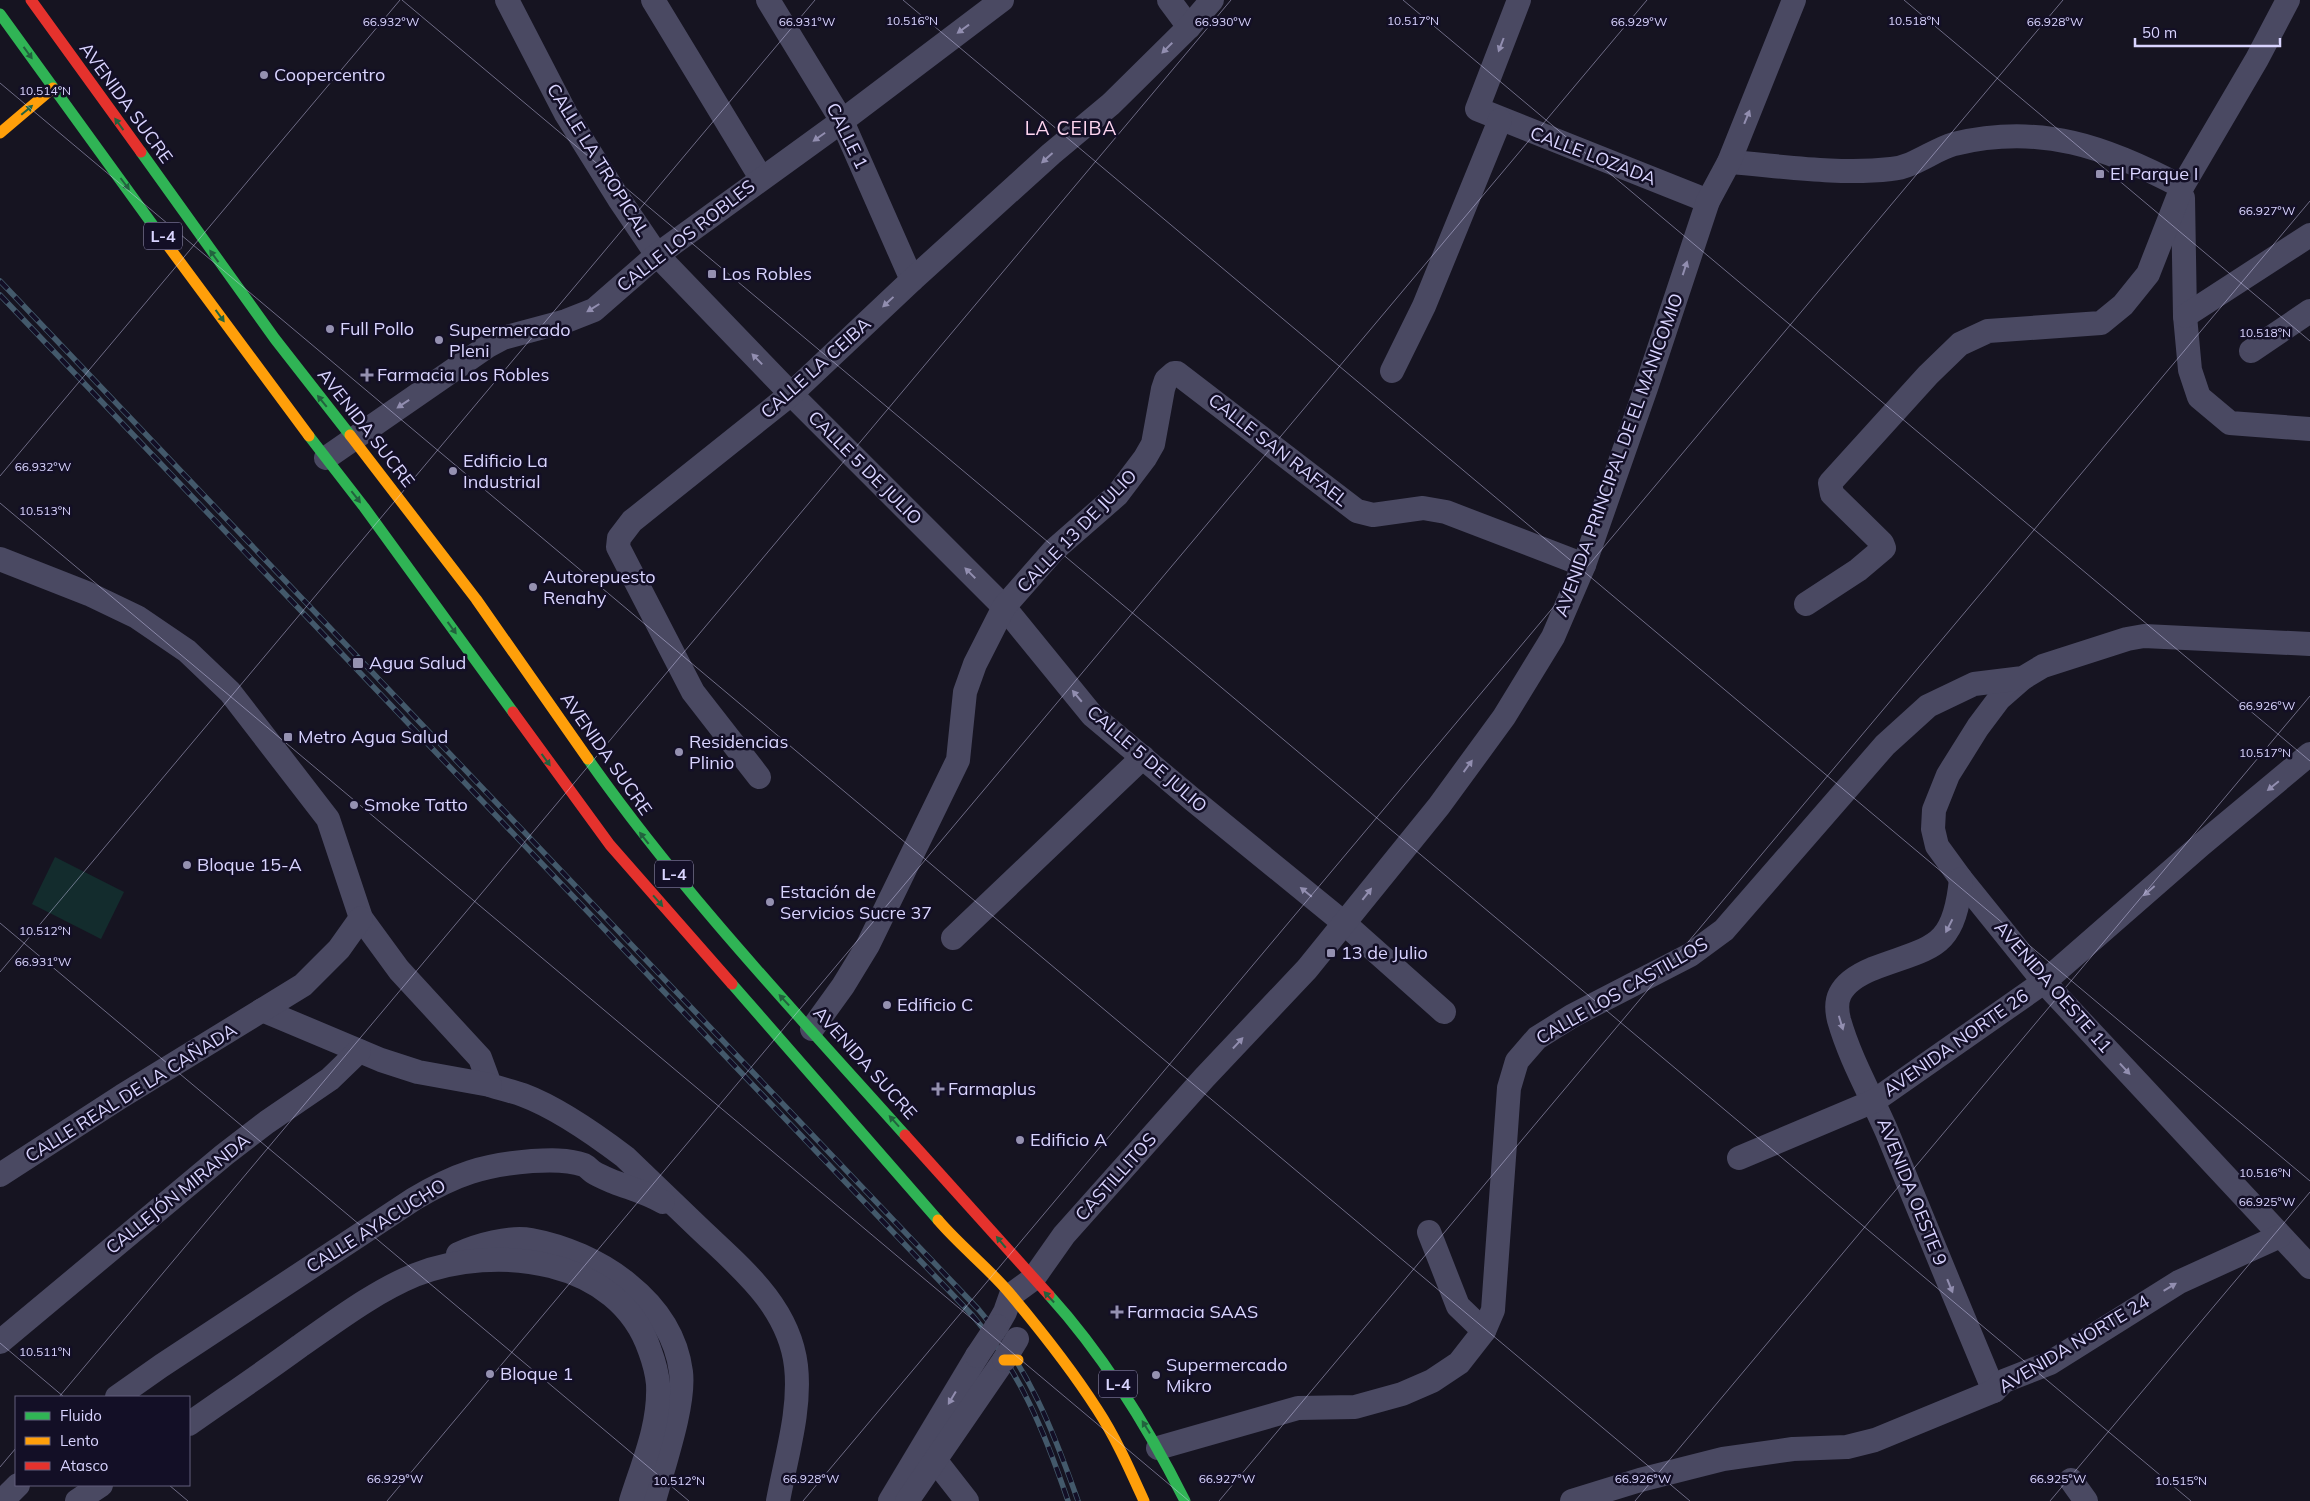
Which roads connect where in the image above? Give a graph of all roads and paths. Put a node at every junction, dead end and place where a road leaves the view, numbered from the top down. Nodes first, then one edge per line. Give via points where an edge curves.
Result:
1 (31, 0) edge
2 (507, 0) edge
3 (653, 0) edge
4 (768, 0) edge
5 (1002, 0) edge
6 (1169, 0) edge
7 (1212, 0) edge
8 (1519, 0) edge
9 (1794, 0) edge
10 (2288, 0) edge
11 (0, 14) edge
12 (1189, 27) junction
13 (53, 88) junction
14 (1500, 120) junction
15 (842, 121) junction
16 (0, 133) edge
17 (1729, 162) junction
18 (761, 178) junction
19 (2182, 187) junction
20 (1708, 200) junction
21 (2310, 235) edge
22 (657, 255) junction
23 (912, 280) junction
24 (2310, 311) edge
25 (2185, 316) junction
26 (2251, 351) dead end
27 (1392, 371) dead end
28 (1178, 373) joint
29 (791, 394) junction
30 (2310, 428) edge
31 (352, 439) junction
32 (326, 458) junction
33 (0, 560) edge
34 (1584, 566) junction
35 (1806, 604) dead end
36 (1004, 607) junction
37 (2310, 644) edge
38 (2022, 678) junction
39 (2310, 754) edge
40 (1143, 757) junction
41 (759, 777) dead end
42 (1960, 879) junction
43 (361, 918) junction
44 (1344, 922) junction
45 (953, 938) dead end
46 (2044, 982) junction
47 (262, 1010) junction
48 (1444, 1012) dead end
49 (812, 1029) junction
50 (359, 1051) junction
51 (1204, 1078) joint
52 (490, 1085) junction
53 (1874, 1101) junction
54 (1739, 1158) dead end
55 (0, 1175) edge
56 (687, 1216) junction
57 (1429, 1232) dead end
58 (2280, 1236) junction
59 (439, 1267) junction
60 (2310, 1268) edge
61 (1033, 1280) junction
62 (1011, 1295) junction
63 (1029, 1317) junction
64 (1484, 1331) junction
65 (0, 1342) edge
66 (1009, 1357) junction
67 (1030, 1360) dead end
68 (1052, 1366) dead end
69 (1075, 1378) junction
70 (1994, 1391) junction
71 (118, 1396) edge
72 (190, 1423) edge
73 (1158, 1448) junction
74 (928, 1455) junction
75 (2070, 1480) dead end
76 (17, 1486) edge
77 (100, 1486) edge
78 (2, 1501) edge
79 (77, 1501) edge
80 (631, 1501) edge
81 (654, 1501) edge
82 (778, 1501) edge
83 (890, 1501) edge
84 (908, 1501) edge
85 (967, 1501) edge
86 (1144, 1501) edge
87 (1185, 1501) edge
88 (1572, 1501) edge
89 (2086, 1501) edge

31 -> 1 main road, AVENIDA SUCRE / L-4 via 275,340
2 - 22 street, CALLE LA TROPICAL via 566,114
3 - 18 street
4 - 15 street, CALLE 1
5 -> 15 street, CALLE LOS ROBLES
6 - 12 street
7 - 12 street, CALLE LA CEIBA
8 -> 14 street, CALLE LOZADA via 1477,108
17 -> 9 street, AVENIDA PRINCIPAL DE EL MANICOMIO
10 - 19 street
11 -> 13 main road, L-4
12 -> 23 street, CALLE LA CEIBA via 1111,104
16 -> 13 main road
13 -> 32 main road, L-4
14 - 20 street, CALLE LOZADA
14 - 27 street via 1424,306
15 -> 18 street, CALLE LOS ROBLES
15 - 23 street, CALLE 1
17 - 19 street via 1844,170 1893,169 1952,145 1987,138 2030,136 2069,140 2107,152
17 - 20 street, AVENIDA PRINCIPAL DE EL MANICOMIO
18 - 22 street, CALLE LOS ROBLES
19 - 25 street
19 - 35 street via 2148,274 2123,305 2100,323 1988,331 1960,344 1915,389 1830,485 1832,494 1884,548 1858,570
34 -> 20 street, AVENIDA PRINCIPAL DE EL MANICOMIO
21 - 25 street
29 -> 22 street, CALLE LA TROPICAL
22 -> 31 street, CALLE LOS ROBLES via 594,310 503,338
23 -> 29 street, CALLE LA CEIBA
24 - 26 street
25 - 30 street via 2190,370 2199,397 2230,423
28 - 34 street, CALLE SAN RAFAEL via 1357,511 1373,515 1422,508 1446,512
28 - 36 street, CALLE 13 DE JULIO via 1166,380 1153,444 1145,458 1117,495 1054,550
36 -> 29 street, CALLE 5 DE JULIO
29 - 41 street, CALLE LA CEIBA via 632,521 619,538 618,547 693,692
31 - 32 street, CALLE LOS ROBLES
49 -> 31 main road, AVENIDA SUCRE / L-4 via 710,918 630,819 476,599
32 -> 62 main road, L-4 via 610,845 957,1242
33 - 43 street via 137,617 208,669 230,692 328,819
44 -> 34 street, AVENIDA PRINCIPAL DE EL MANICOMIO via 1439,806 1504,717 1553,637
40 -> 36 street, CALLE 5 DE JULIO via 1092,715
36 - 49 street, CALLE 13 DE JULIO via 975,664 965,692 958,760 868,945
37 - 38 street, CALLE LOS CASTILLOS via 2144,636 2043,666
38 - 42 street, AVENIDA OESTE 11 via 1999,698 1978,727 1948,775 1934,810 1933,829 1937,846
38 - 64 street, CALLE LOS CASTILLOS via 1974,684 1928,706 1885,745 1724,930 1690,955 1536,1038 1517,1061 1509,1088 1493,1310
39 -> 46 street, AVENIDA NORTE 26
44 -> 40 street, CALLE 5 DE JULIO
40 - 45 street
42 - 46 street, AVENIDA OESTE 11
42 -> 53 street, AVENIDA OESTE 9 via 1958,907 1949,930 1935,946 1864,972 1840,995 1839,1019
43 - 47 street, CALLE REAL DE LA CAÑADA via 340,949 303,985
43 - 52 street via 399,970 480,1058
44 - 48 street, CALLE 5 DE JULIO
51 -> 44 street, AVENIDA PRINCIPAL DE EL MANICOMIO via 1307,969
46 - 53 street, AVENIDA NORTE 26
46 -> 58 street, AVENIDA OESTE 11
47 - 50 street
47 - 55 street, CALLE REAL DE LA CAÑADA
61 -> 49 main road, AVENIDA SUCRE / L-4
50 - 52 street via 418,1072
50 - 65 street, CALLEJÓN MIRANDA via 330,1079 224,1155
51 - 61 street, CASTILLITOS via 1064,1235
52 - 56 street via 531,1099 603,1141
53 - 54 street, AVENIDA NORTE 26
53 -> 70 street, AVENIDA OESTE 9
56 - 71 street, CALLE AYACUCHO via 641,1190 593,1173 586,1166 574,1162 549,1160 496,1164 468,1172 442,1182 414,1199
56 - 82 street via 750,1278 783,1322 796,1364 797,1390
57 - 64 street via 1458,1306
58 - 60 street, AVENIDA OESTE 11
70 -> 58 street, AVENIDA NORTE 24 via 2004,1381 2050,1363 2179,1282
59 - 72 street via 392,1286 345,1315
59 - 80 street via 494,1260 548,1265 590,1281 625,1307 638,1322 654,1364 658,1401 652,1438
59 - 81 street via 458,1253 478,1246 530,1239 580,1255 638,1291 667,1331 678,1355 681,1372 681,1395
61 - 62 street
61 - 63 street
73 -> 61 main road, AVENIDA SUCRE / L-4 via 1104,1364 1068,1316
62 - 63 main road, L-4
62 -> 74 street, bridge via 1006,1312 977,1356
63 - 66 street
63 - 69 main road, L-4
64 - 73 street, CALLE LOS CASTILLOS via 1459,1362 1432,1381 1402,1394 1355,1407 1298,1408
66 - 67 main road
66 - 74 street
68 - 69 main road
69 - 86 main road, L-4 via 1098,1410
70 - 88 street, AVENIDA NORTE 24 via 1847,1447 1793,1449 1723,1458
73 - 87 main road, AVENIDA SUCRE / L-4
74 - 83 street
74 - 84 street
74 - 85 street
75 - 89 street
76 - 78 street
77 - 79 street

